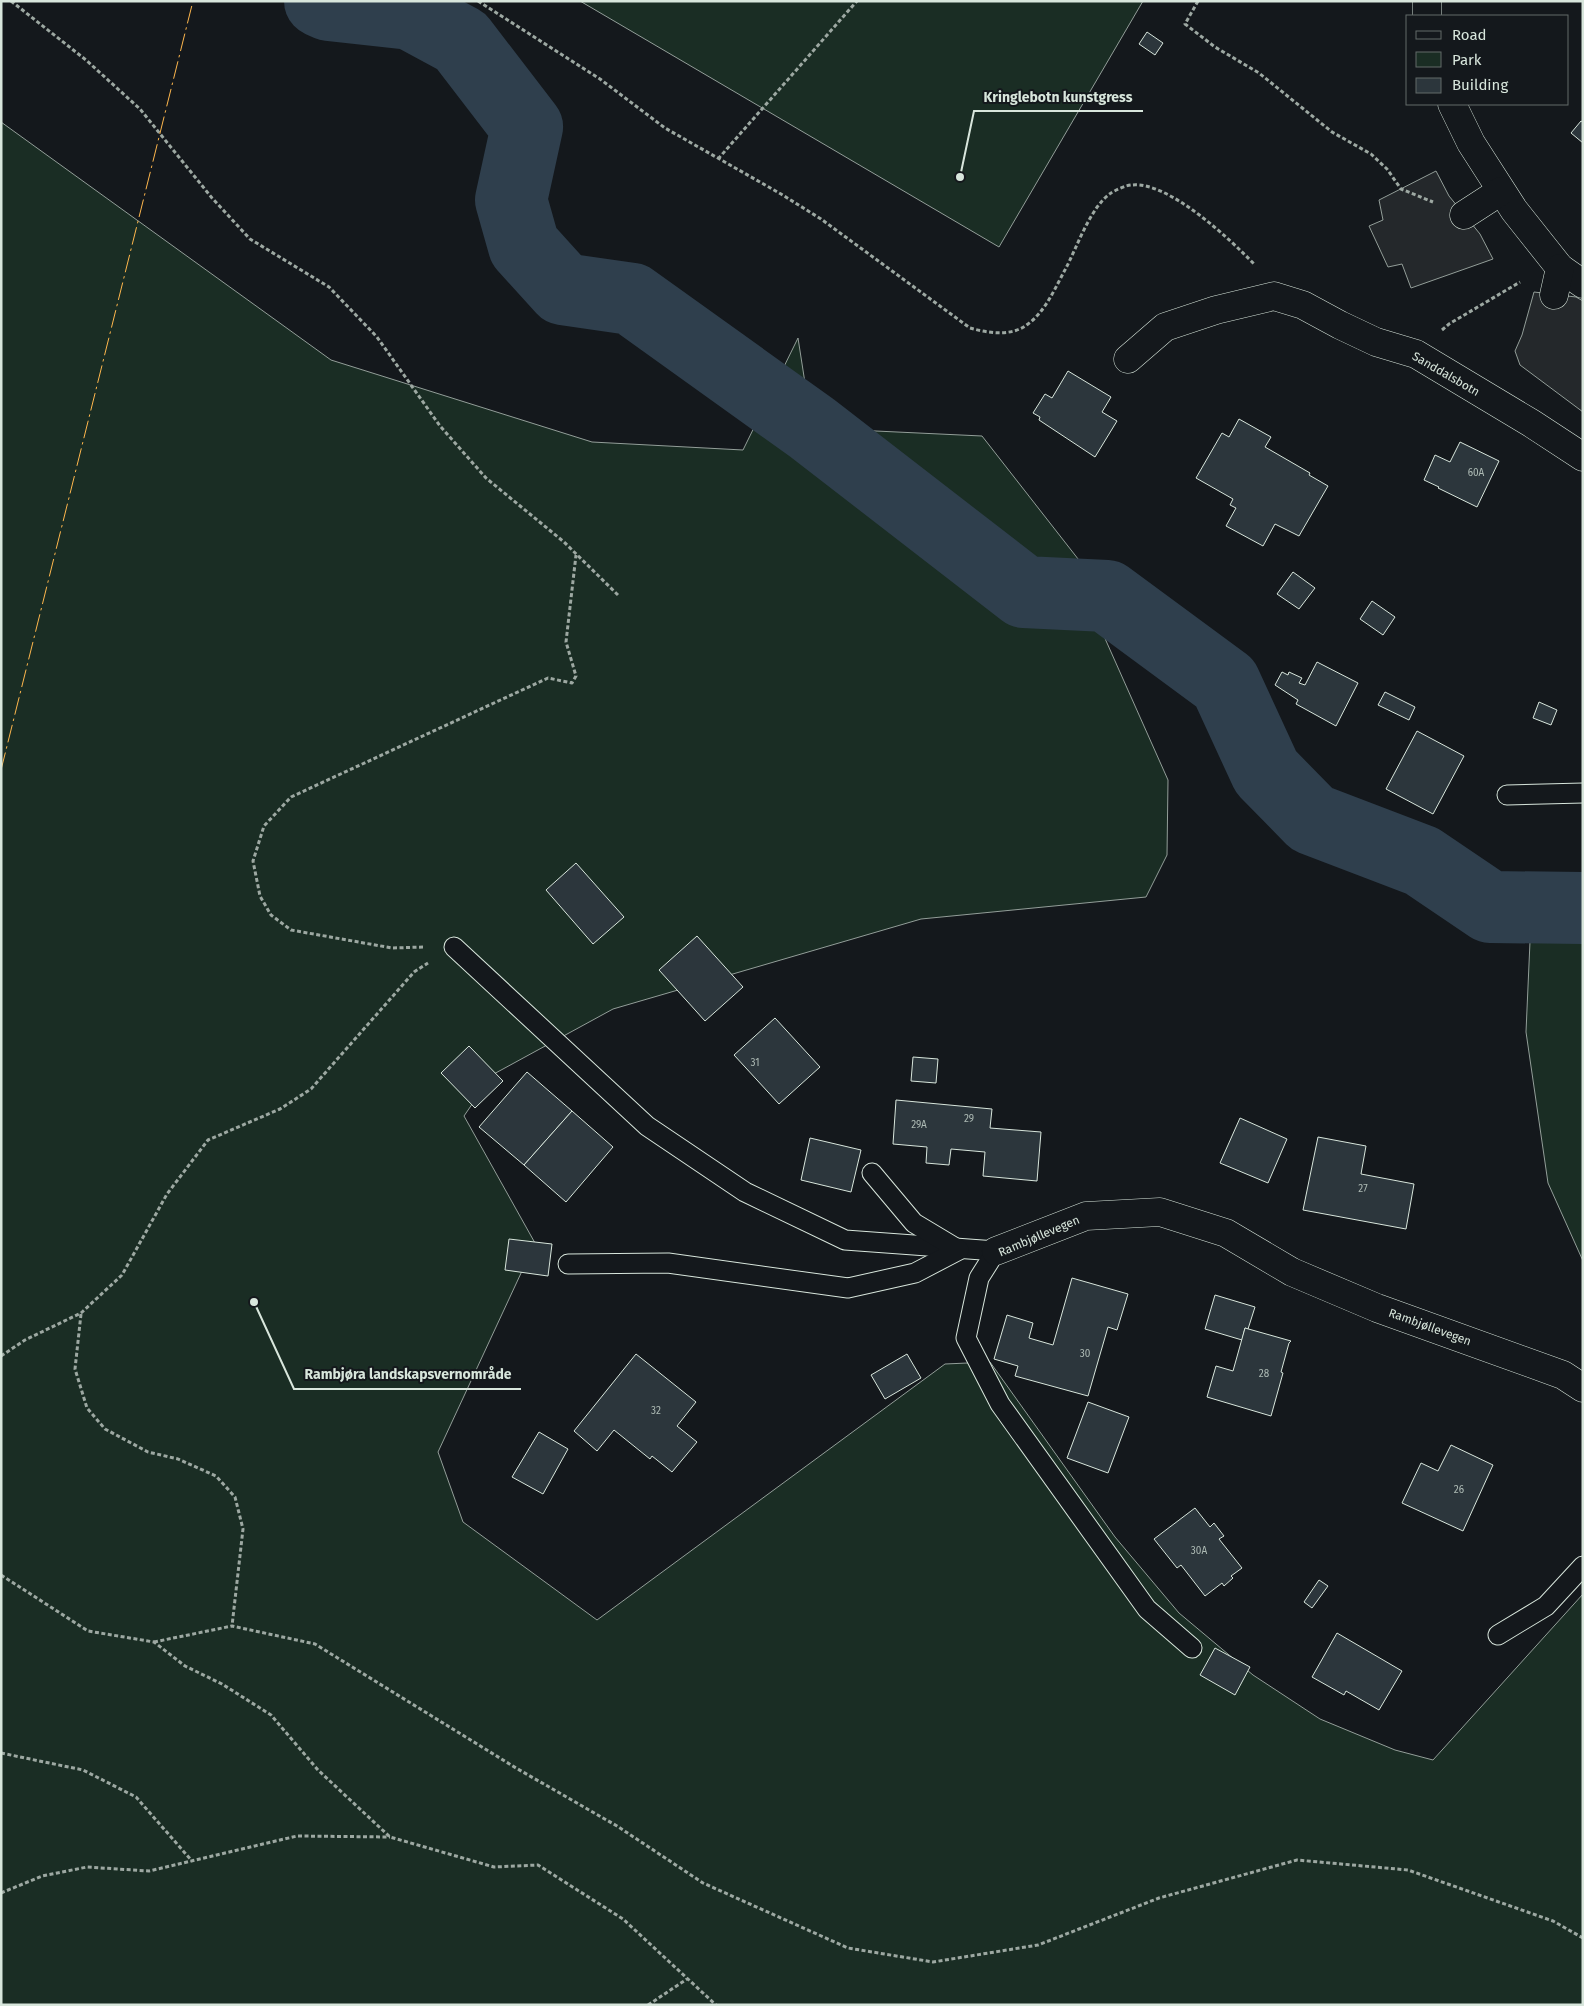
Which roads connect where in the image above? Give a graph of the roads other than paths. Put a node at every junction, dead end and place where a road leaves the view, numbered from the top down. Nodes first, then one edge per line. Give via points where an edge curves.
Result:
1 (1427, 1) edge
2 (1426, 15) edge
3 (1452, 105) edge
4 (1501, 191) junction
5 (1464, 216) dead end
6 (1560, 268) junction
7 (1583, 284) edge
8 (1554, 295) dead end
9 (1128, 359) dead end
10 (1583, 457) edge
11 (1583, 793) edge
12 (1507, 795) dead end
13 (454, 947) road end
14 (872, 1173) dead end
15 (959, 1250) junction
16 (996, 1251) junction
17 (568, 1264) dead end
18 (1583, 1388) edge
19 (1583, 1566) edge
20 (1498, 1635) dead end
21 (1192, 1648) dead end

1 - 2 street
3 - 4 street via 1471,143
4 - 5 street
4 - 6 street
6 - 7 street
6 - 8 street
9 - 10 street, Sanddalsbotn via 1165,327 1274,296 1303,305 1376,342 1416,354
11 - 12 lane
13 - 15 lane via 647,1126 745,1192 845,1240
14 - 15 lane via 914,1223
15 - 16 lane
15 - 17 lane via 915,1274 848,1288 668,1263
16 - 18 street, Rambjøllevegen via 1086,1216 1160,1212 1226,1232 1292,1272 1377,1308 1563,1375
16 - 21 lane, Rambjøllevegen via 979,1278 966,1338 1000,1404 1147,1609
19 - 20 lane via 1546,1606

